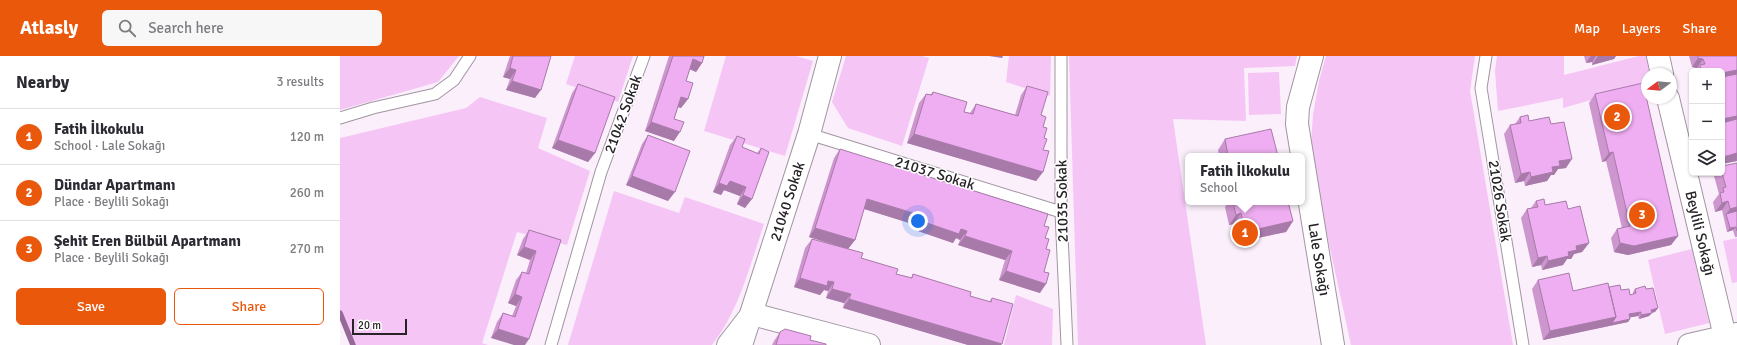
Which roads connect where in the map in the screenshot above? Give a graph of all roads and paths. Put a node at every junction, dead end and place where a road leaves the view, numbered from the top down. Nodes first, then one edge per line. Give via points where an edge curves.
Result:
1 (470, 56) edge
2 (644, 56) edge
3 (830, 56) edge
4 (1061, 56) edge
5 (1312, 56) edge
6 (1486, 56) edge
7 (1658, 56) edge
8 (1661, 68) edge
9 (1670, 104) edge
10 (340, 118) edge
11 (809, 134) junction
12 (1302, 153) edge
13 (1305, 173) edge
14 (1061, 212) junction
15 (752, 314) junction
16 (1730, 338) edge
17 (551, 345) edge
18 (728, 345) edge
19 (741, 345) edge
20 (869, 345) edge
21 (1066, 345) edge
22 (1333, 345) edge
23 (1523, 345) edge
24 (1689, 345) edge

1 - 10 lane via 454,80 435,94
2 - 17 lane, 21042 Sokak via 601,172
3 - 11 street, 21040 Sokak
4 - 14 lane, 21035 Sokak
5 - 12 street, Lale Sokağı via 1298,107 1297,124
6 - 23 lane, 21026 Sokak via 1481,88
7 - 8 street
9 - 16 street, Beylili Sokağı
11 - 14 lane, 21037 Sokak
11 - 15 street, 21040 Sokak
13 - 22 street, Lale Sokağı
14 - 21 lane, 21035 Sokak
15 - 18 street
15 - 19 street, 21040 Sokak
15 - 20 street
16 - 24 street

